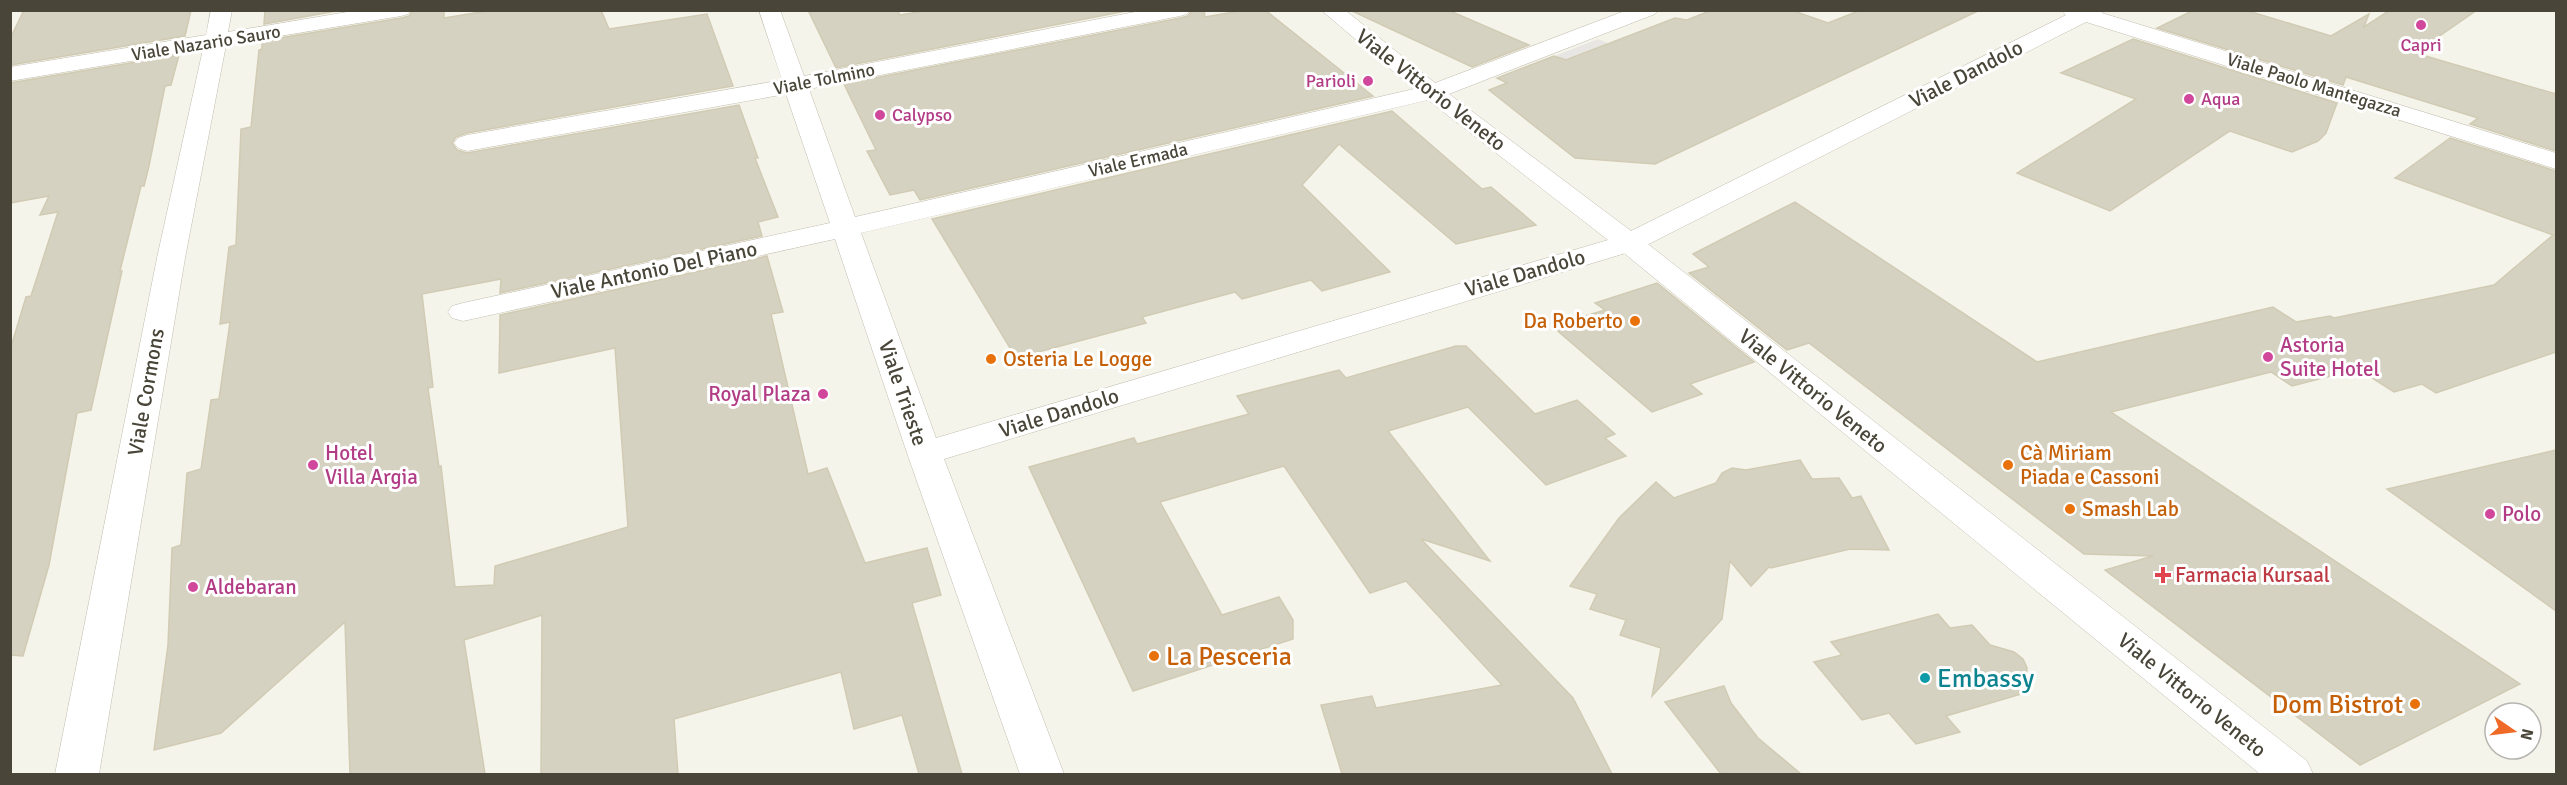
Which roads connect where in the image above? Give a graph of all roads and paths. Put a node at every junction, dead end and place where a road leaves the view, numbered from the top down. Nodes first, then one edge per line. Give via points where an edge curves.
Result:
1 (222, 10) edge
2 (401, 10) edge
3 (769, 10) edge
4 (1180, 10) edge
5 (1331, 10) edge
6 (1648, 10) edge
7 (2082, 12) edge
8 (215, 42) junction
9 (10, 74) edge
10 (795, 85) junction
11 (1432, 92) junction
12 (467, 143) dead end
13 (2556, 161) edge
14 (845, 228) junction
15 (1629, 243) junction
16 (463, 312) dead end
17 (924, 453) junction
18 (77, 774) edge
19 (1042, 774) edge
20 (2291, 774) edge

1 - 8 street, Viale Cormons
2 - 8 street, Viale Nazario Sauro
3 - 10 street, Viale Trieste
4 - 10 street, Viale Tolmino
5 - 11 street, Viale Vittorio Veneto
6 - 11 street, Viale Ermada
7 - 13 street, Viale Paolo Mantegazza
7 - 15 street, Viale Dandolo
8 - 9 street, Viale Nazario Sauro
8 - 18 street, Viale Cormons via 171,258
10 - 12 street, Viale Tolmino
10 - 14 street, Viale Trieste
11 - 14 street, Viale Ermada
11 - 15 street, Viale Vittorio Veneto
14 - 16 street, Viale Antonio Del Piano
14 - 17 street, Viale Trieste
15 - 17 street, Viale Dandolo
15 - 20 street, Viale Vittorio Veneto
17 - 19 street, Viale Trieste

